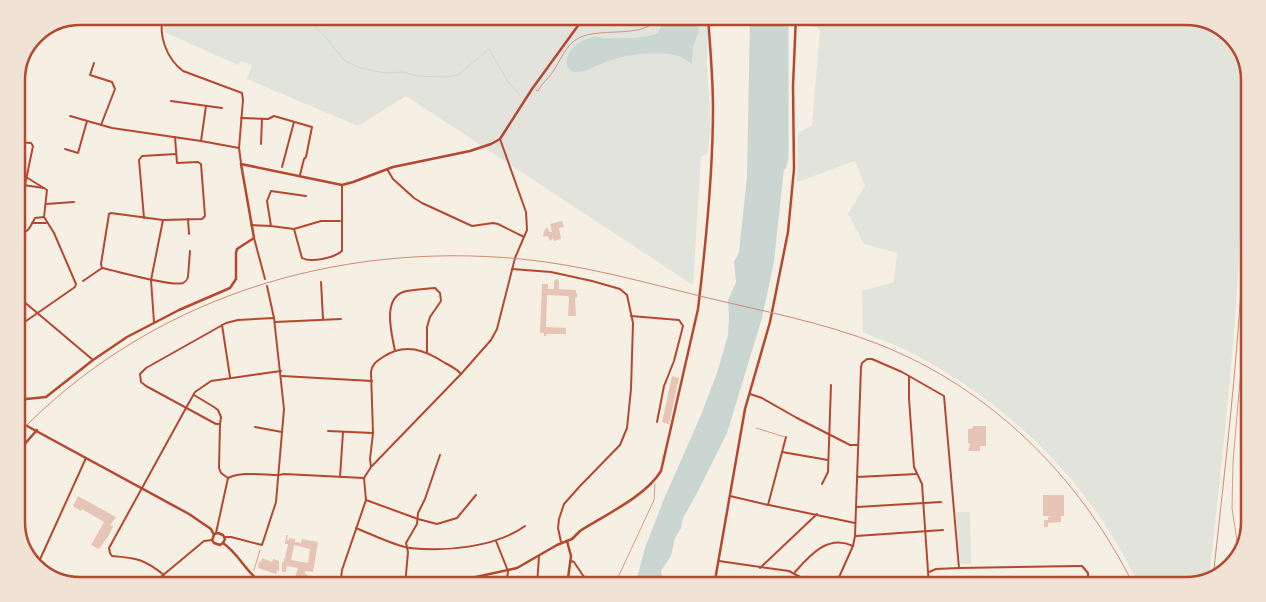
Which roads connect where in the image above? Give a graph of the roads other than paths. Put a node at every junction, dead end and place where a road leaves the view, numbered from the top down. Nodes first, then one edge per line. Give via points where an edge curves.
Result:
1 (163, 25) edge
2 (578, 25) edge
3 (709, 25) edge
4 (796, 25) edge
5 (94, 63) dead end
6 (171, 101) dead end
7 (206, 106) junction
8 (222, 108) dead end
9 (70, 116) dead end
10 (241, 118) junction
11 (262, 119) junction
12 (88, 121) junction
13 (294, 122) junction
14 (101, 125) junction
15 (175, 137) junction
16 (500, 139) junction
17 (201, 141) junction
18 (25, 143) edge
19 (261, 144) dead end
20 (239, 148) junction
21 (65, 149) dead end
22 (176, 154) junction
23 (241, 164) junction
24 (282, 167) dead end
25 (387, 169) junction
26 (299, 176) junction
27 (26, 177) junction
28 (25, 181) edge
29 (25, 185) edge
30 (342, 185) junction
31 (45, 189) junction
32 (306, 196) dead end
33 (74, 202) dead end
34 (46, 204) junction
35 (44, 217) junction
36 (144, 218) junction
37 (188, 219) junction
38 (163, 220) junction
39 (341, 221) junction
40 (32, 223) junction
41 (46, 223) junction
42 (251, 225) junction
43 (270, 226) junction
44 (294, 229) junction
45 (25, 233) edge
46 (189, 234) dead end
47 (524, 237) junction
48 (254, 238) junction
49 (190, 250) dead end
50 (102, 268) junction
51 (512, 269) junction
52 (265, 279) dead end
53 (151, 280) junction
54 (83, 281) dead end
55 (321, 282) dead end
56 (267, 286) dead end
57 (25, 302) edge
58 (38, 313) junction
59 (631, 316) junction
60 (274, 318) junction
61 (323, 319) junction
62 (342, 319) dead end
63 (25, 322) edge
64 (154, 322) junction
65 (275, 322) junction
66 (222, 325) junction
67 (395, 351) junction
68 (427, 352) junction
69 (93, 360) junction
70 (281, 371) junction
71 (461, 374) junction
72 (282, 376) junction
73 (910, 377) junction
74 (230, 378) junction
75 (372, 382) junction
76 (831, 386) dead end
77 (749, 394) junction
78 (194, 395) junction
79 (25, 400) edge
80 (186, 408) junction
81 (657, 422) dead end
82 (25, 424) edge
83 (220, 424) junction
84 (255, 428) dead end
85 (756, 428) dead end
86 (37, 430) junction
87 (328, 431) dead end
88 (282, 432) junction
89 (343, 432) junction
90 (373, 433) junction
91 (829, 434) junction
92 (786, 437) joint
93 (25, 444) edge
94 (858, 445) junction
95 (782, 452) junction
96 (440, 455) dead end
97 (86, 458) junction
98 (828, 460) junction
99 (371, 467) junction
100 (917, 474) junction
101 (279, 475) junction
102 (340, 476) junction
103 (858, 477) junction
104 (228, 478) junction
105 (364, 478) junction
106 (822, 484) dead end
107 (141, 489) junction
108 (476, 495) dead end
109 (730, 496) junction
110 (366, 500) junction
111 (941, 502) dead end
112 (923, 503) junction
113 (768, 505) junction
114 (856, 507) junction
115 (817, 514) junction
116 (418, 519) junction
117 (855, 523) junction
118 (525, 526) dead end
119 (356, 528) junction
120 (943, 530) dead end
121 (925, 532) junction
122 (215, 534) junction
123 (855, 536) junction
124 (224, 537) junction
125 (212, 540) junction
126 (496, 541) junction
127 (567, 541) junction
128 (223, 543) junction
129 (561, 543) junction
130 (853, 546) junction
131 (407, 547) junction
132 (539, 555) junction
133 (40, 559) edge
134 (571, 561) junction
135 (718, 561) junction
136 (760, 568) junction
137 (959, 568) junction
138 (508, 571) junction
139 (929, 572) junction
140 (794, 573) junction
141 (164, 575) junction
142 (252, 575) joint
143 (161, 577) edge
144 (254, 577) edge
145 (341, 577) edge
146 (405, 577) edge
147 (484, 577) edge
148 (507, 577) edge
149 (538, 577) edge
150 (568, 577) edge
151 (584, 577) edge
152 (715, 577) edge
153 (801, 577) edge
154 (839, 577) edge
155 (929, 577) edge
156 (1088, 577) edge

1 - 10 street via 162,39 173,61 183,71 240,92 243,96
2 - 16 street
3 - 127 street via 712,132 698,309 661,471 655,482 640,494
4 - 77 street via 794,169 788,232 774,307
5 - 14 street via 90,75 112,82 115,89
6 - 7 street
7 - 8 street
7 - 17 street
9 - 12 street
10 - 11 street
10 - 20 street
11 - 13 street via 274,116
11 - 19 street
12 - 14 street
12 - 21 street via 78,153
13 - 24 street
13 - 26 street via 311,126 313,130
14 - 15 street
15 - 17 street
15 - 22 street
16 - 25 street via 470,151
16 - 47 street via 528,217
17 - 20 street
18 - 27 street via 33,144
20 - 23 street
22 - 36 street via 142,156 139,160
22 - 37 street via 177,163 201,164 205,216
23 - 26 street
23 - 42 street
25 - 30 street
25 - 47 street via 405,190 422,202 472,226 498,224
26 - 30 street
27 - 28 street
27 - 31 street
29 - 31 street
30 - 39 street
31 - 34 street
32 - 43 street via 271,191 267,201
33 - 34 street
34 - 35 street
35 - 40 street via 35,218
35 - 41 street
36 - 38 street
36 - 50 street via 109,214
37 - 38 street
37 - 46 street
38 - 53 street
39 - 44 street via 321,221
39 - 44 street via 342,252 307,261 302,258
40 - 41 street
40 - 45 street
41 - 58 street via 54,233 76,284
42 - 43 street
42 - 48 street
43 - 44 street
47 - 51 street
48 - 52 street
48 - 64 street via 237,249 236,279 230,288
49 - 53 street via 190,267 185,282
50 - 53 street
50 - 54 street
51 - 59 street via 551,272 620,289 627,295
51 - 71 street via 497,329
53 - 64 street
55 - 61 street
56 - 60 street
57 - 58 street
58 - 63 street
58 - 69 street
59 - 81 street via 679,320 683,326 664,386
59 - 129 street via 629,420 622,440 564,504 558,528
60 - 65 street
60 - 66 street via 238,320
61 - 62 street
61 - 65 street
64 - 69 street
65 - 70 street
66 - 74 street
66 - 80 street via 140,374 141,382 146,386
67 - 68 street via 414,348
67 - 68 street via 390,319 394,300 404,292 435,288 441,301 426,327
67 - 75 street via 373,365
68 - 71 street
69 - 79 street via 46,397
70 - 72 street
70 - 74 street
71 - 99 street
72 - 75 street
72 - 88 street
73 - 94 street via 872,359 864,361 861,367
73 - 100 street via 909,399
73 - 137 street via 942,393 946,399
74 - 78 street via 211,381
75 - 90 street
76 - 91 street
77 - 91 street
77 - 109 street
78 - 80 street
78 - 83 street via 218,410
80 - 83 street
80 - 107 street
82 - 86 street
83 - 104 street via 219,468
84 - 88 street
85 - 92 lane
86 - 93 street
86 - 97 street
87 - 89 street
88 - 101 street
89 - 90 street
89 - 102 street
90 - 99 street
91 - 94 street via 850,445
91 - 98 street
92 - 95 street
94 - 103 street
95 - 98 street
95 - 113 street
96 - 116 street
97 - 107 street
97 - 133 street
98 - 106 street via 828,472
99 - 105 street
100 - 103 street
100 - 112 street via 922,484
101 - 102 street
101 - 104 street
101 - 124 street via 276,502 261,546
102 - 105 street
103 - 114 street
104 - 122 street
105 - 110 street
107 - 122 street via 208,526
107 - 141 street via 109,548 110,553 112,556 139,559
108 - 116 street via 454,520 437,524
109 - 113 street
109 - 135 street
110 - 116 street
110 - 119 street
111 - 112 street
112 - 114 street
112 - 121 street
113 - 115 street
114 - 117 street
115 - 117 street
115 - 136 street
116 - 131 street via 407,540
117 - 123 street
118 - 126 street
119 - 131 street
119 - 145 street
120 - 121 street
121 - 123 street
121 - 139 street
122 - 124 street
122 - 125 street
123 - 130 street
124 - 128 street
125 - 128 street via 214,544
125 - 141 street via 204,541
126 - 131 street via 441,548
126 - 138 street
127 - 129 street
127 - 134 street
128 - 142 street
129 - 132 street
130 - 140 street via 837,542 822,546
130 - 154 street
131 - 146 street
132 - 138 street
132 - 149 street
134 - 150 street
134 - 151 street
135 - 136 street
135 - 152 street
136 - 140 street
137 - 139 street
137 - 156 street via 1082,566
138 - 147 street
138 - 148 street
139 - 155 street
140 - 153 street
141 - 143 street
142 - 144 street

